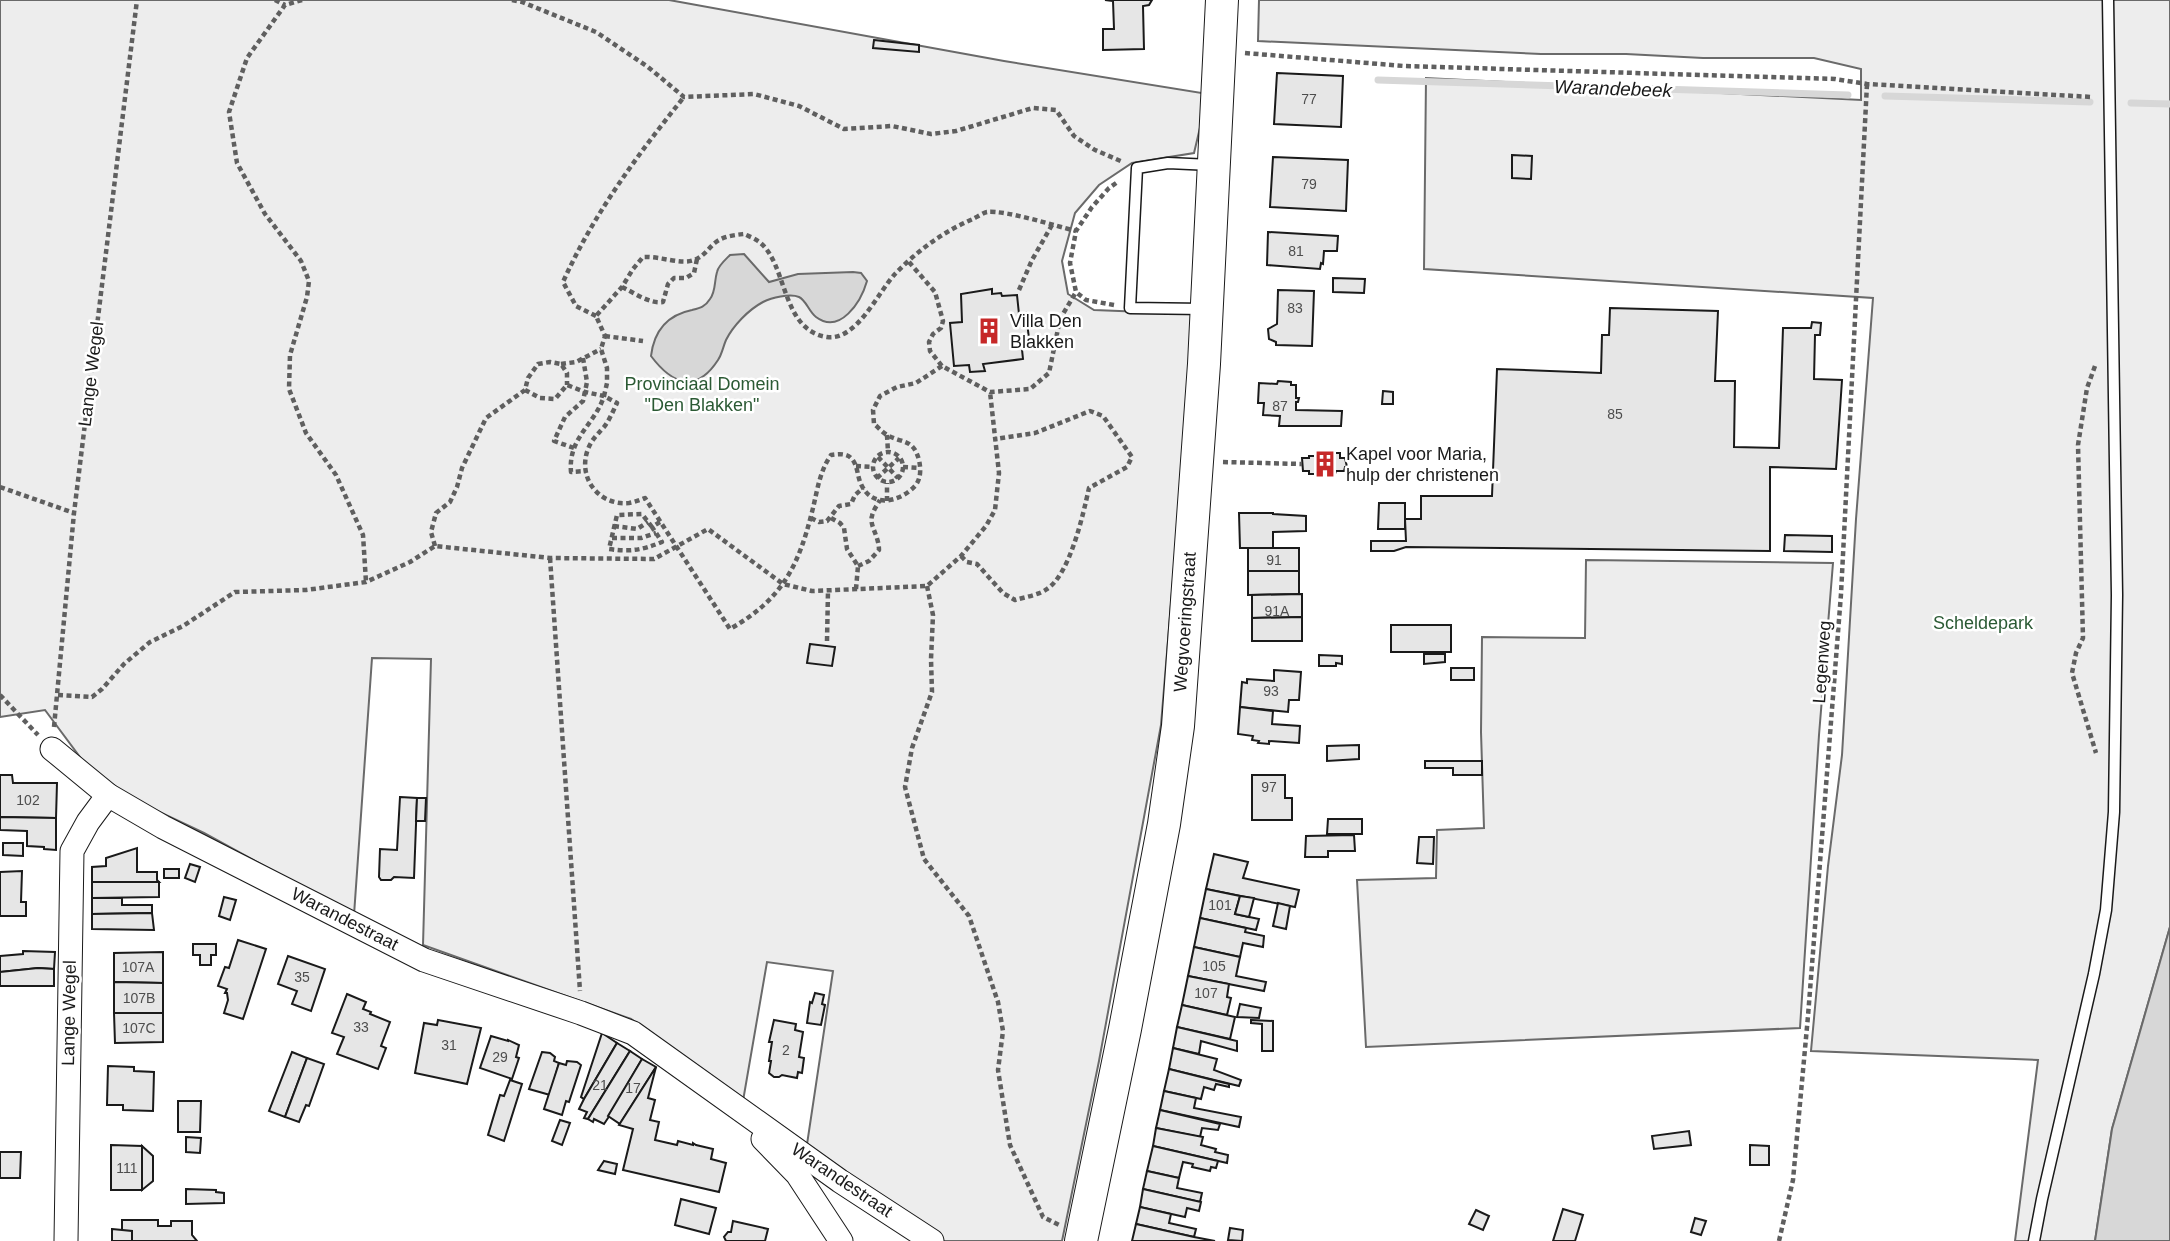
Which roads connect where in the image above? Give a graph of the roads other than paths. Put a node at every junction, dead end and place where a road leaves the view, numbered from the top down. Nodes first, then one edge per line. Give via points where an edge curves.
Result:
1 (1222, 0) edge
2 (2108, 0) edge
3 (1213, 165) junction
4 (1207, 309) junction
5 (52, 749) road end
6 (108, 795) junction
7 (719, 1093) junction
8 (1082, 1239) edge
9 (66, 1241) edge
10 (841, 1241) edge
11 (932, 1241) edge
12 (2034, 1241) edge

1 - 3 main road, Wegvoeringstraat
2 - 12 lane via 2117,595 2114,812 2106,910
3 - 4 main road, Wegvoeringstraat
3 - 4 lane via 1168,163 1137,168 1130,308
4 - 8 main road, Wegvoeringstraat via 1178,726 1164,824
5 - 6 street, Warandestraat
6 - 7 street, Warandestraat via 424,960 633,1033
6 - 9 street, Lange Wegel via 72,851
7 - 10 street, Warandestraat via 797,1174
7 - 11 street, Warandestraat

